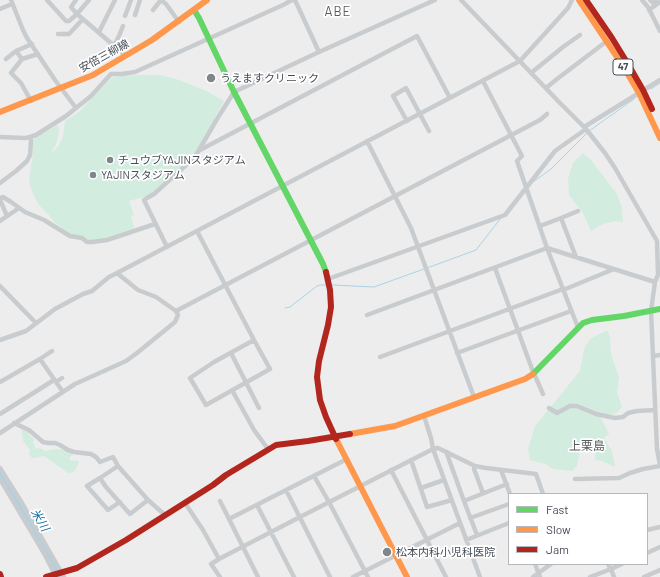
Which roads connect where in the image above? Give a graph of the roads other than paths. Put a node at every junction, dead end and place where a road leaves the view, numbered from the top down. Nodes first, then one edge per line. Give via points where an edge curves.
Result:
1 (47, 0) edge
2 (76, 0) edge
3 (89, 0) edge
4 (115, 0) edge
5 (131, 0) edge
6 (140, 0) edge
7 (161, 0) edge
8 (207, 0) edge
9 (292, 0) edge
10 (295, 0) edge
11 (435, 0) edge
12 (461, 0) edge
13 (572, 0) edge
14 (579, 0) edge
15 (586, 0) edge
16 (642, 0) edge
17 (650, 0) edge
18 (656, 0) edge
19 (11, 2) edge
20 (660, 2) edge
21 (0, 9) edge
22 (153, 10) dead end
23 (194, 10) junction
24 (649, 10) junction
25 (77, 14) junction
26 (134, 15) dead end
27 (125, 16) dead end
28 (83, 19) junction
29 (179, 22) junction
30 (123, 26) dead end
31 (660, 31) edge
32 (99, 32) junction
33 (58, 34) dead end
34 (580, 35) dead end
35 (209, 38) junction
36 (607, 41) junction
37 (32, 44) junction
38 (114, 45) junction
39 (16, 51) junction
40 (319, 52) junction
41 (38, 54) junction
42 (126, 56) junction
43 (6, 59) dead end
44 (22, 59) junction
45 (520, 61) junction
46 (108, 66) junction
47 (532, 73) junction
48 (111, 74) junction
49 (660, 80) edge
50 (483, 81) junction
51 (62, 88) junction
52 (546, 88) junction
53 (234, 92) junction
54 (641, 92) junction
55 (450, 98) junction
56 (31, 101) junction
57 (76, 108) junction
58 (0, 112) edge
59 (420, 114) junction
60 (547, 114) dead end
61 (407, 121) junction
62 (250, 123) junction
63 (660, 127) edge
64 (585, 128) junction
65 (429, 131) dead end
66 (511, 134) junction
67 (0, 137) edge
68 (30, 137) junction
69 (660, 138) edge
70 (367, 141) junction
71 (200, 150) junction
72 (0, 183) edge
73 (282, 186) junction
74 (527, 187) junction
75 (394, 195) junction
76 (0, 199) edge
77 (19, 208) junction
78 (578, 211) dead end
79 (6, 216) junction
80 (561, 218) junction
81 (0, 221) edge
82 (155, 224) junction
83 (540, 226) junction
84 (197, 231) junction
85 (310, 240) junction
86 (658, 240) edge
87 (167, 247) junction
88 (418, 247) junction
89 (547, 248) junction
90 (576, 257) junction
91 (495, 268) junction
92 (614, 269) junction
93 (116, 273) junction
94 (328, 280) junction
95 (655, 282) junction
96 (225, 285) junction
97 (0, 286) edge
98 (563, 289) junction
99 (434, 290) junction
100 (510, 308) junction
101 (660, 309) edge
102 (176, 311) junction
103 (571, 311) junction
104 (651, 311) junction
105 (367, 315) dead end
106 (36, 323) junction
107 (578, 326) junction
108 (518, 330) junction
109 (449, 331) junction
110 (0, 340) edge
111 (254, 340) junction
112 (52, 351) dead end
113 (457, 353) junction
114 (230, 354) junction
115 (660, 355) edge
116 (653, 356) junction
117 (380, 357) dead end
118 (40, 359) junction
119 (534, 373) junction
120 (62, 378) dead end
121 (55, 381) junction
122 (0, 382) edge
123 (246, 382) junction
124 (232, 390) junction
125 (63, 392) junction
126 (543, 394) dead end
127 (474, 397) junction
128 (259, 408) dead end
129 (549, 408) dead end
130 (655, 410) junction
131 (0, 414) edge
132 (424, 416) junction
133 (14, 423) junction
134 (0, 433) edge
135 (335, 436) junction
136 (268, 449) junction
137 (432, 449) junction
138 (658, 449) edge
139 (447, 452) junction
140 (347, 459) junction
141 (412, 460) junction
142 (660, 465) edge
143 (118, 466) junction
144 (475, 466) junction
145 (0, 468) edge
146 (391, 470) junction
147 (501, 470) junction
148 (314, 476) junction
149 (100, 478) junction
150 (0, 479) edge
151 (575, 479) dead end
152 (444, 480) junction
153 (507, 484) junction
154 (361, 486) junction
155 (421, 488) junction
156 (286, 490) junction
157 (483, 493) junction
158 (510, 493) edge
159 (543, 493) edge
160 (148, 500) junction
161 (452, 500) junction
162 (464, 500) junction
163 (220, 501) dead end
164 (120, 502) junction
165 (185, 502) junction
166 (329, 502) junction
167 (257, 504) junction
168 (508, 504) edge
169 (165, 515) junction
170 (300, 517) junction
171 (470, 518) junction
172 (229, 519) junction
173 (460, 523) junction
174 (508, 523) edge
175 (660, 527) edge
176 (648, 530) edge
177 (271, 532) junction
178 (477, 535) junction
179 (428, 540) junction
180 (466, 540) junction
181 (243, 546) junction
182 (660, 547) edge
183 (648, 553) edge
184 (396, 555) junction
185 (219, 559) junction
186 (535, 565) edge
187 (550, 565) edge
188 (609, 565) edge
189 (620, 565) edge
190 (611, 569) junction
191 (660, 570) edge
192 (365, 571) junction
193 (0, 574) edge
194 (59, 575) edge
195 (539, 575) edge
196 (1, 577) edge
197 (46, 577) edge
198 (220, 577) edge
199 (258, 577) edge
200 (294, 577) edge
201 (330, 577) edge
202 (353, 577) edge
203 (368, 577) edge
204 (407, 577) edge
205 (446, 577) edge
206 (480, 577) edge
207 (534, 577) edge
208 (590, 577) edge
209 (614, 577) edge
210 (644, 577) edge

1 - 25 street via 66,22
2 - 25 street via 71,7
3 - 25 street
4 - 32 street
5 - 27 street
6 - 26 street
7 - 22 street
7 - 29 street
8 - 23 street, 安倍三柳線
9 - 35 street
10 - 40 street
11 - 40 street
12 - 45 street
13 - 45 street
14 - 36 street, 47
15 - 54 street, 47 via 612,38
16 - 24 street
17 - 18 street via 653,3
19 - 21 street
19 - 37 street
20 - 24 street
23 - 29 street, 安倍三柳線
23 - 35 street
24 - 31 street
25 - 28 street
28 - 32 street
28 - 33 street via 69,34
29 - 42 street, 安倍三柳線
30 - 38 street
32 - 38 street
34 - 47 street
35 - 48 street via 134,72
35 - 53 street
36 - 52 street
36 - 54 street, 47
37 - 39 street
37 - 41 street
38 - 42 street
39 - 43 street
39 - 44 street
40 - 53 street
41 - 44 street
41 - 51 street
42 - 46 street, 安倍三柳線
44 - 56 street via 11,73 21,83
45 - 47 street
45 - 50 street
46 - 48 street
46 - 51 street, 安倍三柳線
47 - 52 street
48 - 57 street
49 - 54 street
50 - 55 street
50 - 66 street
51 - 56 street, 安倍三柳線
51 - 57 street
52 - 64 street
53 - 62 street
53 - 71 street
54 - 63 street, 47
54 - 64 street
54 - 69 street, 47
55 - 59 street
55 - 62 street via 418,36
56 - 58 street, 安倍三柳線
57 - 68 street
59 - 61 street
59 - 61 street via 406,88 393,96
59 - 65 street
60 - 66 street
61 - 70 street
62 - 71 street
62 - 73 street
64 - 74 street via 555,151
64 - 86 street via 615,168
66 - 74 street via 522,156 517,161
66 - 75 street
67 - 68 street
68 - 72 street via 30,155 27,161
70 - 73 street
70 - 75 street
71 - 82 street via 184,168 144,200
73 - 84 street
73 - 85 street
74 - 83 street
74 - 88 street via 505,215
75 - 85 street
75 - 88 street
76 - 77 street via 3,197
76 - 79 street
77 - 79 street
77 - 82 street via 70,236 82,238 87,242 107,240
78 - 80 street
79 - 81 street
80 - 83 street
80 - 90 street
82 - 87 street
83 - 89 street
84 - 87 street
84 - 96 street
85 - 94 street via 323,264
85 - 96 street
86 - 95 street via 658,274
87 - 93 street
88 - 94 street
88 - 99 street
89 - 90 street
89 - 91 street
89 - 98 street
90 - 92 street
91 - 99 street
91 - 100 street
92 - 95 street
92 - 98 street
93 - 102 street via 138,290 156,297
93 - 106 street via 92,291 55,309
94 - 135 street via 331,307 318,361 317,377 320,400
95 - 104 street
96 - 102 street
96 - 111 street
97 - 106 street
98 - 100 street
98 - 103 street
99 - 105 street
99 - 109 street
100 - 108 street
100 - 109 street
101 - 104 street
102 - 125 street via 178,315 175,322 126,361
103 - 107 street
103 - 108 street
104 - 107 street via 592,320
104 - 116 street
106 - 110 street via 26,331
107 - 119 street
108 - 113 street
108 - 119 street
109 - 113 street
109 - 117 street
111 - 114 street
111 - 123 street via 270,369
112 - 118 street
113 - 127 street
114 - 123 street
114 - 124 street via 190,378 206,405
115 - 116 street
116 - 130 street
118 - 121 street
118 - 122 street
119 - 126 street
119 - 127 street via 525,379
120 - 121 street
121 - 125 street
121 - 131 street
123 - 124 street
123 - 128 street
124 - 136 street via 254,430
125 - 133 street
127 - 132 street
129 - 130 street via 557,413 570,406 577,406 615,418 637,411
130 - 138 street
132 - 135 street via 395,426
132 - 137 street
133 - 134 street
133 - 143 street via 29,430 43,442 55,443 74,452 91,454 100,462 113,458
135 - 136 street via 276,445
135 - 140 street
136 - 165 street
137 - 139 street via 438,448
137 - 141 street
137 - 152 street
138 - 142 street
139 - 144 street
139 - 162 street
140 - 148 street
140 - 154 street
141 - 146 street
141 - 155 street
142 - 151 street via 643,468 619,478
143 - 149 street
143 - 160 street
144 - 147 street
144 - 157 street
145 - 194 street via 22,503
146 - 154 street
146 - 179 street
147 - 153 street
147 - 159 street via 536,474
148 - 156 street
148 - 166 street
149 - 164 street
149 - 164 street via 87,486 108,510
150 - 194 street
152 - 155 street
152 - 161 street
153 - 157 street
153 - 158 street
154 - 166 street
154 - 184 street
155 - 161 street via 427,507
156 - 167 street
156 - 170 street
157 - 162 street
160 - 164 street via 130,514
160 - 169 street
161 - 173 street
162 - 171 street
163 - 172 street
165 - 169 street
165 - 185 street
166 - 170 street
166 - 192 street
167 - 172 street
167 - 177 street
168 - 171 street
169 - 194 street via 77,568
170 - 177 street
170 - 201 street
171 - 178 street
172 - 181 street
173 - 179 street
173 - 180 street
174 - 178 street
175 - 176 street
177 - 181 street
177 - 200 street
178 - 180 street
179 - 184 street
179 - 205 street
180 - 206 street
181 - 185 street
181 - 199 street
182 - 183 street
184 - 192 street
184 - 204 street
185 - 198 street via 211,564
186 - 195 street
187 - 195 street
188 - 190 street
189 - 190 street
190 - 208 street
190 - 209 street
191 - 210 street
192 - 202 street
192 - 203 street
193 - 196 street
194 - 197 street
195 - 207 street

